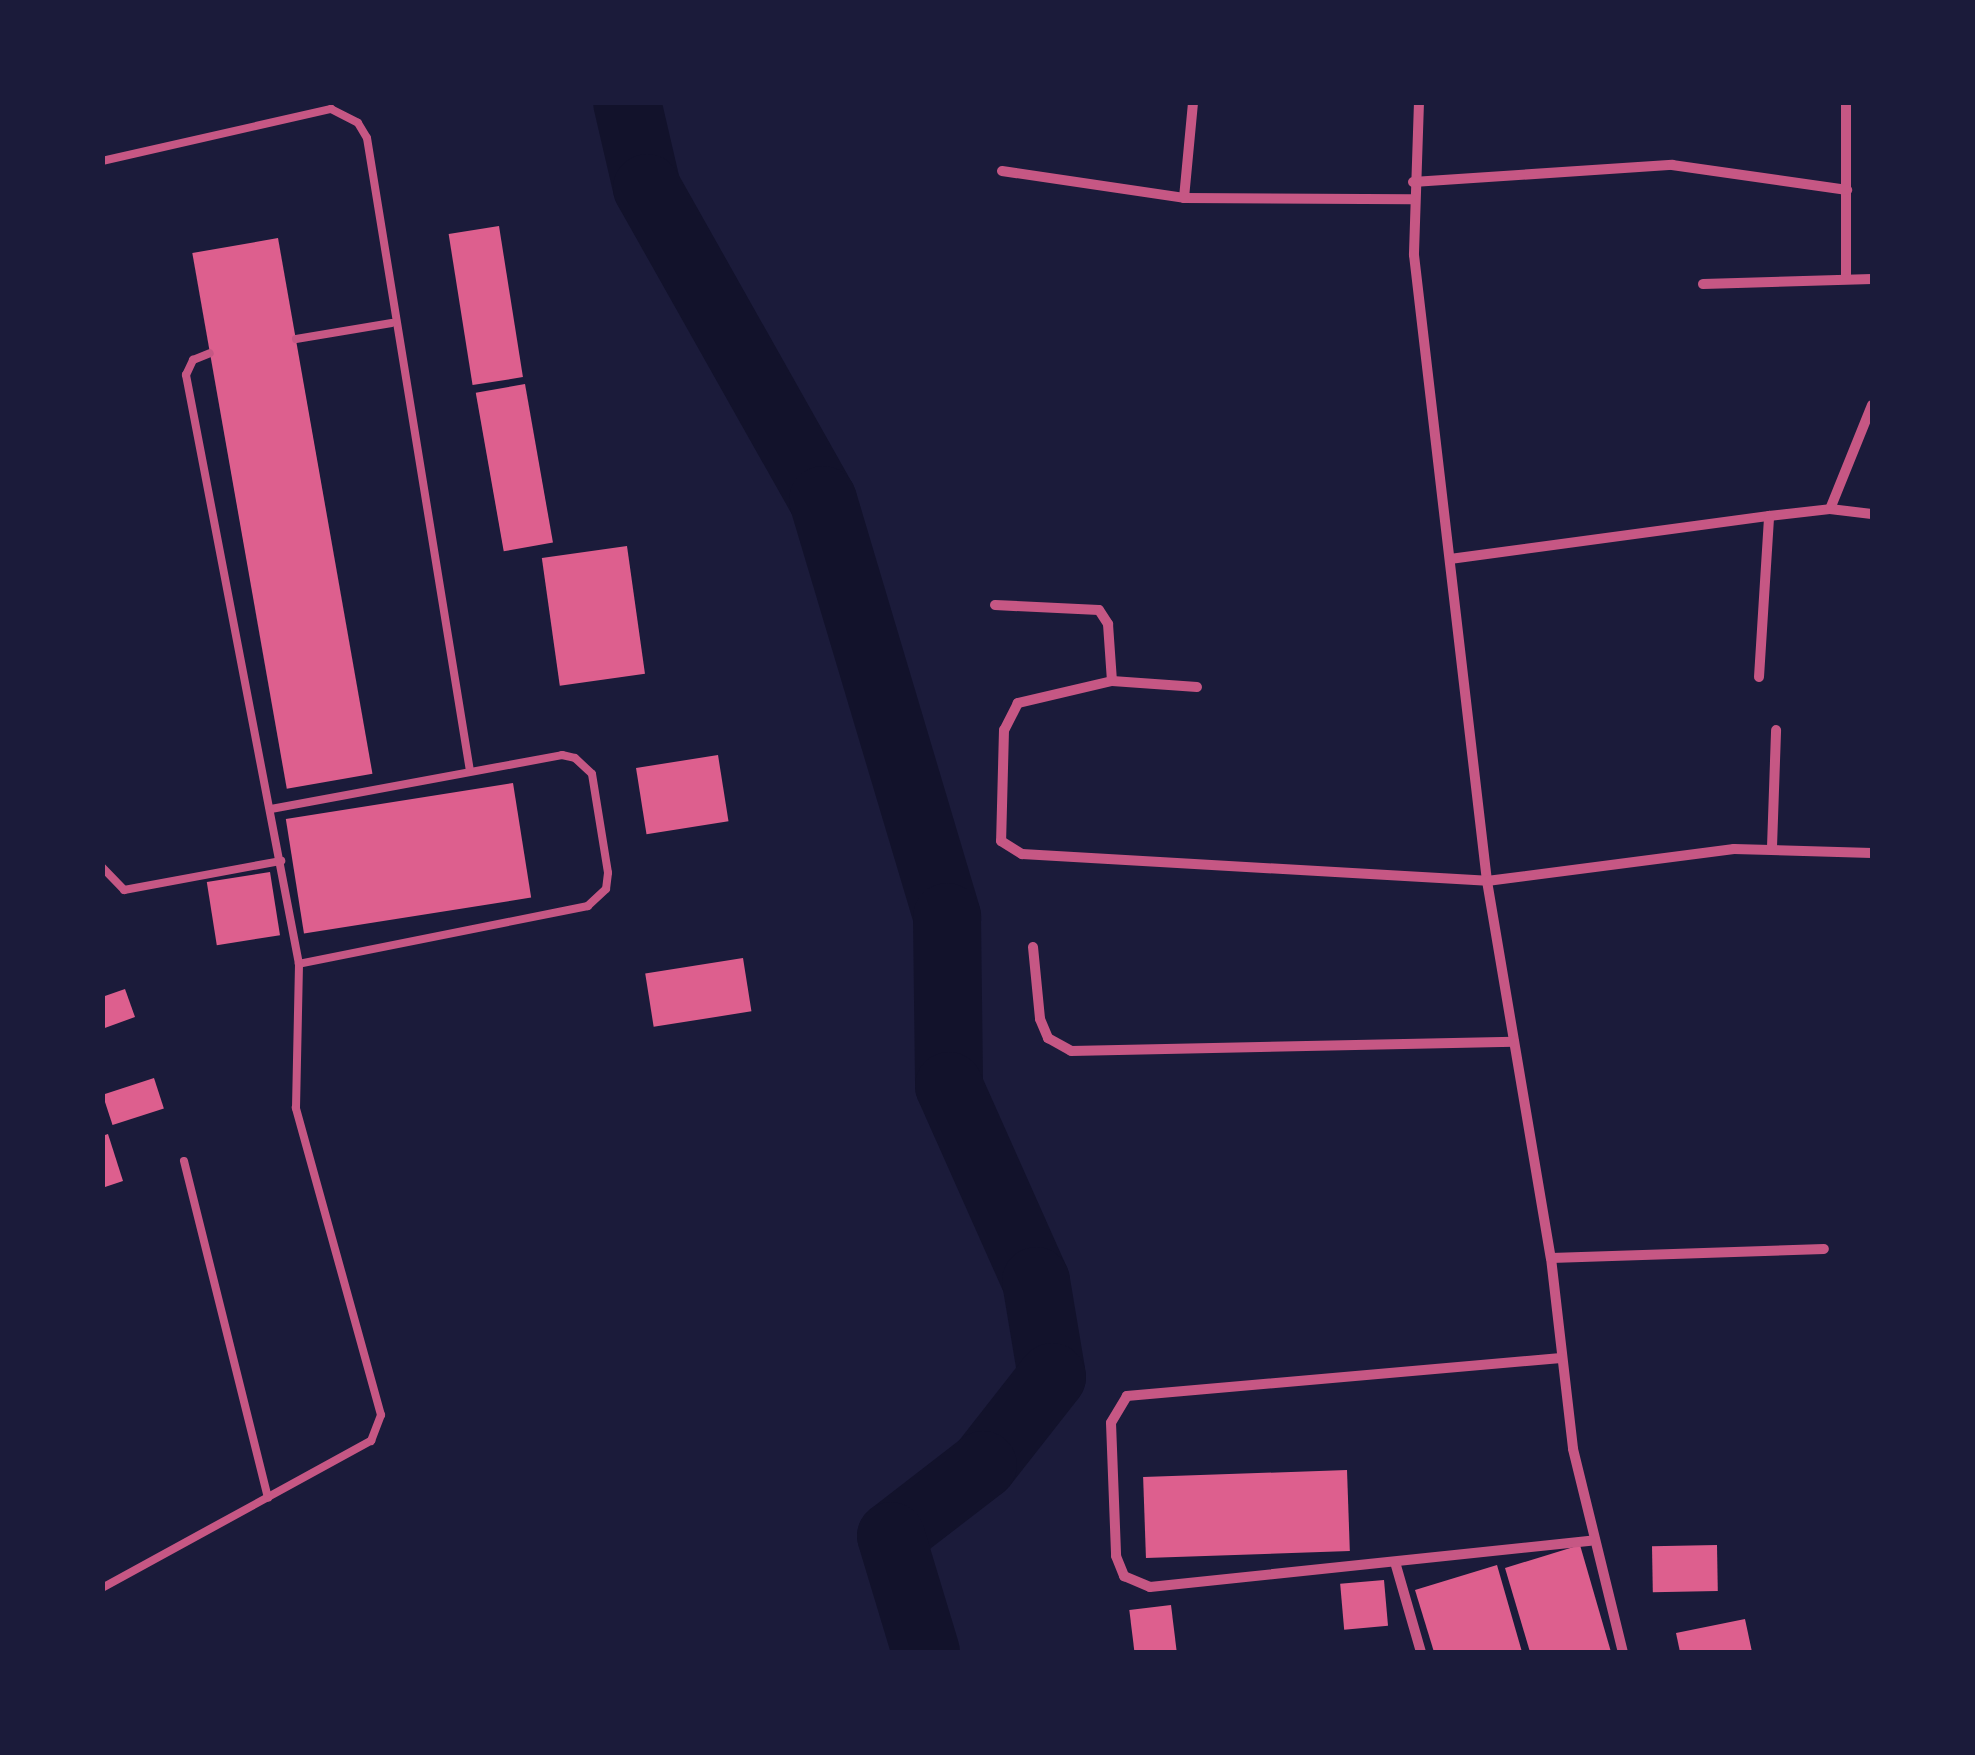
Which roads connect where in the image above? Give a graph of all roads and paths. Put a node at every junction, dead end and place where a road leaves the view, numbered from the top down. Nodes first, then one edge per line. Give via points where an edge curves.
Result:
1 (1193, 102) edge
2 (1419, 102) edge
3 (1846, 102) edge
4 (102, 162) edge
5 (1002, 171) dead end
6 (1413, 182) junction
7 (1848, 190) junction
8 (1184, 198) junction
9 (1411, 199) junction
10 (1846, 279) junction
11 (1872, 279) edge
12 (1703, 284) dead end
13 (392, 323) junction
14 (296, 339) dead end
15 (210, 352) dead end
16 (1872, 405) edge
17 (1830, 510) junction
18 (1872, 514) edge
19 (1769, 516) junction
20 (1450, 559) junction
21 (994, 605) dead end
22 (1760, 678) dead end
23 (1112, 680) junction
24 (1197, 687) dead end
25 (1776, 730) dead end
26 (470, 771) junction
27 (271, 810) junction
28 (1772, 847) junction
29 (1872, 852) edge
30 (281, 861) junction
31 (102, 867) edge
32 (1487, 881) junction
33 (1033, 947) dead end
34 (299, 964) junction
35 (1514, 1042) junction
36 (184, 1160) dead end
37 (1824, 1249) dead end
38 (1550, 1258) junction
39 (1561, 1358) junction
40 (268, 1498) junction
41 (1591, 1541) junction
42 (1396, 1562) junction
43 (102, 1588) edge
44 (1421, 1652) edge
45 (1623, 1652) edge

1 - 8 street
2 - 6 street
3 - 7 street
4 - 13 lane via 330,108 347,114 367,138
5 - 8 street
6 - 7 street via 1672,165
6 - 9 street
7 - 10 street
8 - 9 street
9 - 20 street
10 - 11 street
10 - 12 street
13 - 14 lane
13 - 26 lane
15 - 27 lane via 193,360 186,376
16 - 17 street
17 - 18 street
17 - 19 street
19 - 20 street
19 - 22 street
20 - 32 street
21 - 23 street via 1099,610 1108,624
23 - 24 street
23 - 32 street via 1033,698 1008,714 998,826 1011,851
25 - 28 street
26 - 27 lane
26 - 34 lane via 562,756 584,763 592,774 608,874 601,898 588,906
27 - 30 lane
28 - 29 street
28 - 32 street
30 - 31 lane via 124,890
30 - 34 lane
32 - 35 street
33 - 35 street via 1040,1019 1048,1038 1072,1051
34 - 40 lane via 296,1108 381,1415 372,1441
35 - 38 street
36 - 40 lane
37 - 38 street
38 - 39 street
39 - 41 street
39 - 42 street via 1127,1396 1111,1423 1116,1556 1124,1576 1150,1587
40 - 43 lane
41 - 42 street
41 - 45 street
42 - 44 street

